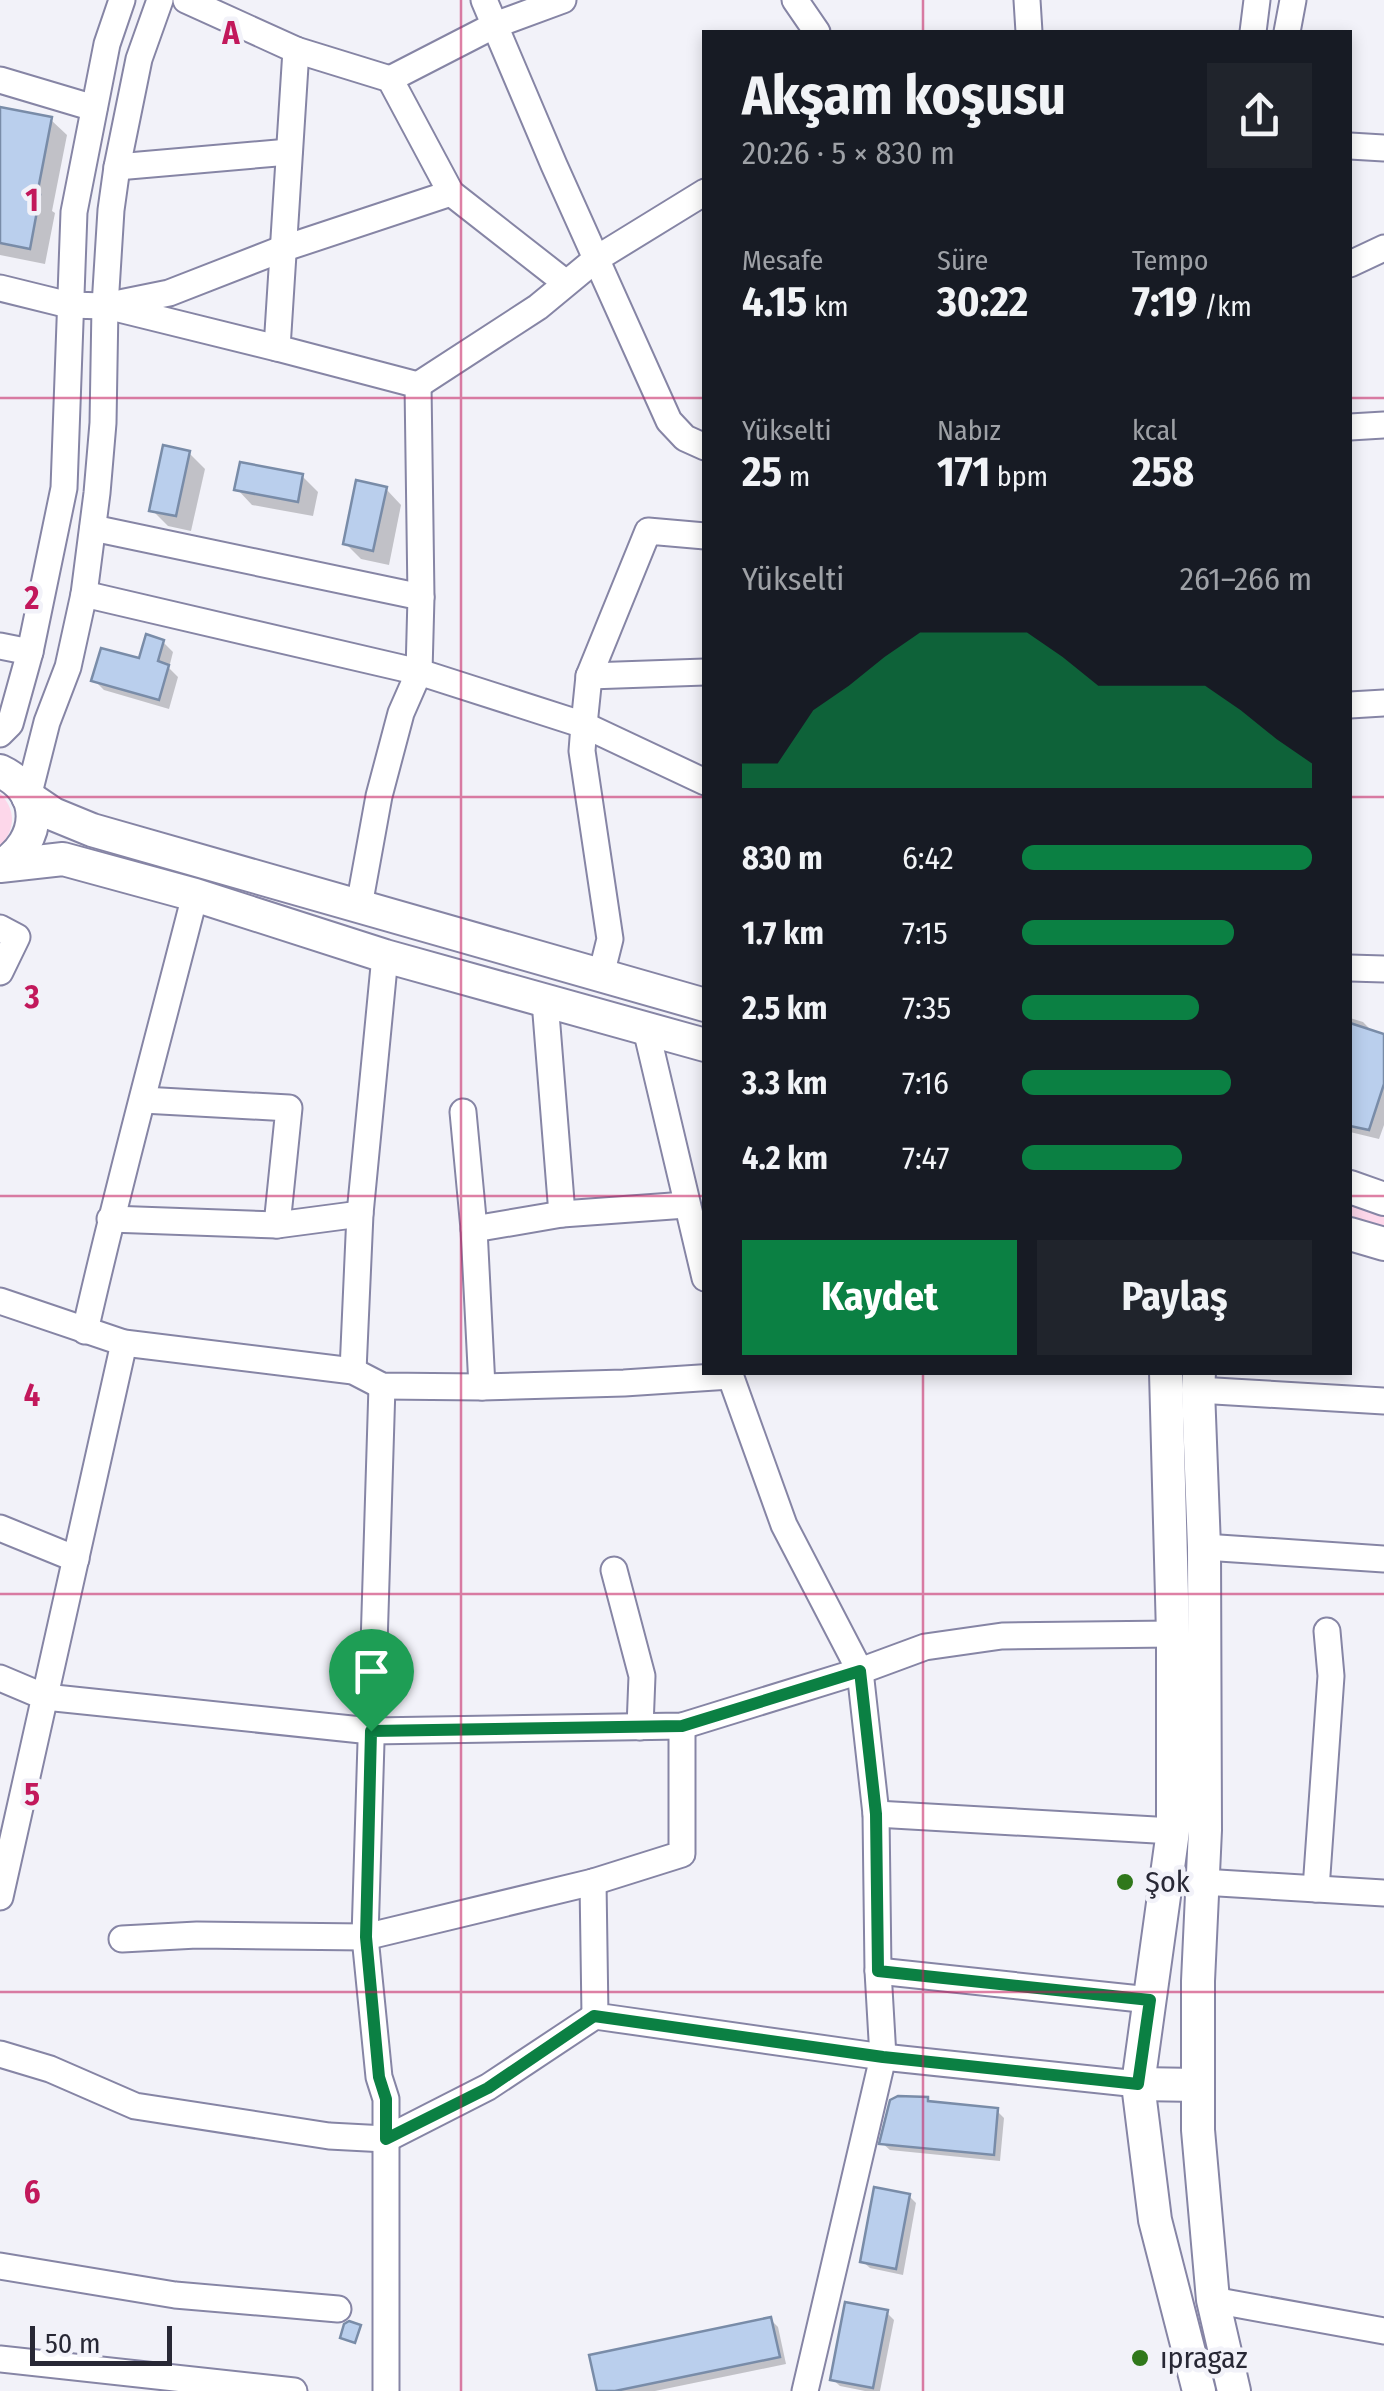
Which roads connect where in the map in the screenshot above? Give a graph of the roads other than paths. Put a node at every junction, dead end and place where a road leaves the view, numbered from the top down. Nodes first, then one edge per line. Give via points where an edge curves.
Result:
1 (122, 0) edge
2 (160, 0) edge
3 (186, 0) edge
4 (484, 0) edge
5 (563, 0) edge
6 (794, 0) edge
7 (1027, 0) edge
8 (1256, 0) edge
9 (1293, 0) edge
10 (494, 25) junction
11 (816, 30) edge
12 (1028, 30) edge
13 (1253, 30) edge
14 (1287, 30) edge
15 (296, 50) junction
16 (0, 80) edge
17 (390, 80) junction
18 (94, 108) junction
19 (1352, 146) edge
20 (1384, 148) edge
21 (289, 152) junction
22 (117, 167) junction
23 (451, 193) junction
24 (702, 194) edge
25 (1384, 248) edge
26 (282, 249) junction
27 (596, 259) junction
28 (1352, 263) edge
29 (566, 283) junction
30 (0, 288) edge
31 (69, 306) junction
32 (105, 306) junction
33 (276, 348) junction
34 (418, 386) junction
35 (1384, 425) edge
36 (1352, 427) edge
37 (702, 446) edge
38 (93, 528) junction
39 (702, 536) edge
40 (84, 594) junction
41 (420, 597) junction
42 (0, 646) edge
43 (30, 652) junction
44 (419, 672) junction
45 (702, 672) edge
46 (590, 676) junction
47 (1384, 703) edge
48 (1352, 705) edge
49 (584, 725) junction
50 (0, 734) edge
51 (0, 772) edge
52 (702, 781) edge
53 (28, 796) junction
54 (1, 867) edge
55 (196, 895) junction
56 (360, 906) junction
57 (0, 928) edge
58 (384, 956) junction
59 (1352, 968) edge
60 (1384, 969) edge
61 (0, 972) edge
62 (602, 975) junction
63 (545, 1001) junction
64 (702, 1003) edge
65 (646, 1028) junction
66 (702, 1044) edge
67 (143, 1100) junction
68 (462, 1112) dead end
69 (1352, 1188) edge
70 (1384, 1199) edge
71 (686, 1205) junction
72 (360, 1214) junction
73 (562, 1214) junction
74 (110, 1219) junction
75 (277, 1225) junction
76 (474, 1228) junction
77 (1352, 1235) edge
78 (1384, 1244) edge
79 (702, 1266) edge
80 (0, 1300) edge
81 (85, 1331) junction
82 (124, 1343) junction
83 (353, 1371) junction
84 (718, 1375) edge
85 (730, 1375) edge
86 (1166, 1375) edge
87 (1198, 1381) edge
88 (382, 1386) junction
89 (482, 1387) junction
90 (1384, 1401) edge
91 (0, 1528) edge
92 (1204, 1547) junction
93 (76, 1559) junction
94 (1384, 1560) edge
95 (614, 1570) dead end
96 (1327, 1631) dead end
97 (1173, 1634) junction
98 (860, 1671) junction
99 (0, 1678) edge
100 (44, 1697) junction
101 (682, 1726) junction
102 (640, 1727) junction
103 (371, 1731) junction
104 (0, 1777) edge
105 (25, 1786) junction
106 (876, 1814) junction
107 (1173, 1830) junction
108 (594, 1882) junction
109 (1202, 1882) junction
110 (1316, 1889) junction
111 (1384, 1893) edge
112 (0, 1897) edge
113 (366, 1937) junction
114 (122, 1939) dead end
115 (878, 1971) junction
116 (1150, 2000) junction
117 (594, 2016) junction
118 (0, 2054) edge
119 (883, 2057) junction
120 (1138, 2084) junction
121 (1198, 2085) junction
122 (386, 2139) junction
123 (0, 2266) edge
124 (1213, 2300) junction
125 (338, 2309) dead end
126 (1384, 2332) edge
127 (0, 2358) edge
128 (61, 2378) edge
129 (294, 2391) edge
130 (386, 2391) edge
131 (805, 2391) edge
132 (1198, 2391) edge
133 (1234, 2391) edge

1 - 18 street
2 - 22 street via 139,59
3 - 15 street
4 - 10 street
5 - 10 street
6 - 11 street
7 - 12 street
8 - 13 street
9 - 14 street
10 - 17 street
10 - 27 street
15 - 17 street
15 - 21 street
16 - 18 street
17 - 23 street
18 - 31 street via 74,212
19 - 20 street
21 - 22 street
21 - 26 street
22 - 32 street
23 - 26 street
23 - 29 street
24 - 27 street
25 - 28 street
26 - 32 street via 170,292
26 - 33 street
27 - 29 street
27 - 37 street via 670,421
29 - 34 street
30 - 31 street
31 - 32 street
31 - 43 street via 64,488
32 - 33 street
32 - 38 street
33 - 34 street
34 - 41 street
35 - 36 street
38 - 40 street
38 - 41 street
39 - 46 street via 648,532
40 - 44 street
40 - 53 street
41 - 44 street
42 - 43 street
43 - 50 street via 10,724
44 - 49 street
44 - 56 street via 379,796
45 - 46 street
46 - 49 street
47 - 48 street
49 - 52 street
49 - 62 street via 582,751 610,939
51 - 53 main road
53 - 54 main road via 33,812 27,843
53 - 56 main road via 92,830
54 - 55 main road via 64,859
55 - 58 main road
55 - 67 street
56 - 62 main road
57 - 61 street via 17,937
58 - 63 main road
58 - 72 street
59 - 60 street
62 - 64 main road
63 - 65 main road
63 - 73 street
65 - 66 main road
65 - 71 street
67 - 74 street
67 - 75 street via 290,1108
68 - 76 street
69 - 70 main road
71 - 73 street
71 - 79 street
72 - 75 street
72 - 83 street
73 - 76 street
74 - 75 street
74 - 81 street
76 - 89 street
77 - 78 main road
80 - 81 street
81 - 82 street
82 - 83 street
82 - 93 street
83 - 88 street
84 - 89 street
85 - 98 street via 784,1525
86 - 97 main road
87 - 90 street
87 - 92 main road
88 - 89 street
88 - 103 street
91 - 93 street
92 - 94 street
92 - 109 main road
93 - 100 street
95 - 102 street via 642,1676
96 - 110 street via 1331,1676
97 - 98 street via 1002,1636 925,1647
97 - 107 main road
98 - 101 street
98 - 106 street
99 - 100 street
100 - 103 street
100 - 105 street
101 - 102 street
101 - 108 street via 682,1854
102 - 103 street
103 - 113 street
104 - 105 street
105 - 112 street
106 - 107 street
106 - 115 street
107 - 116 main road
108 - 113 street
108 - 117 street
109 - 110 street
109 - 121 main road
110 - 111 street
113 - 114 street
113 - 122 street
115 - 116 street
115 - 119 street
116 - 120 main road
117 - 119 street
117 - 122 street via 488,2088
118 - 122 street via 136,2106
119 - 120 street
119 - 131 street
120 - 121 main road
120 - 132 main road via 1155,2220
121 - 124 main road
122 - 130 street
123 - 125 street via 175,2295
124 - 126 street
124 - 133 main road
127 - 128 street
128 - 129 street

